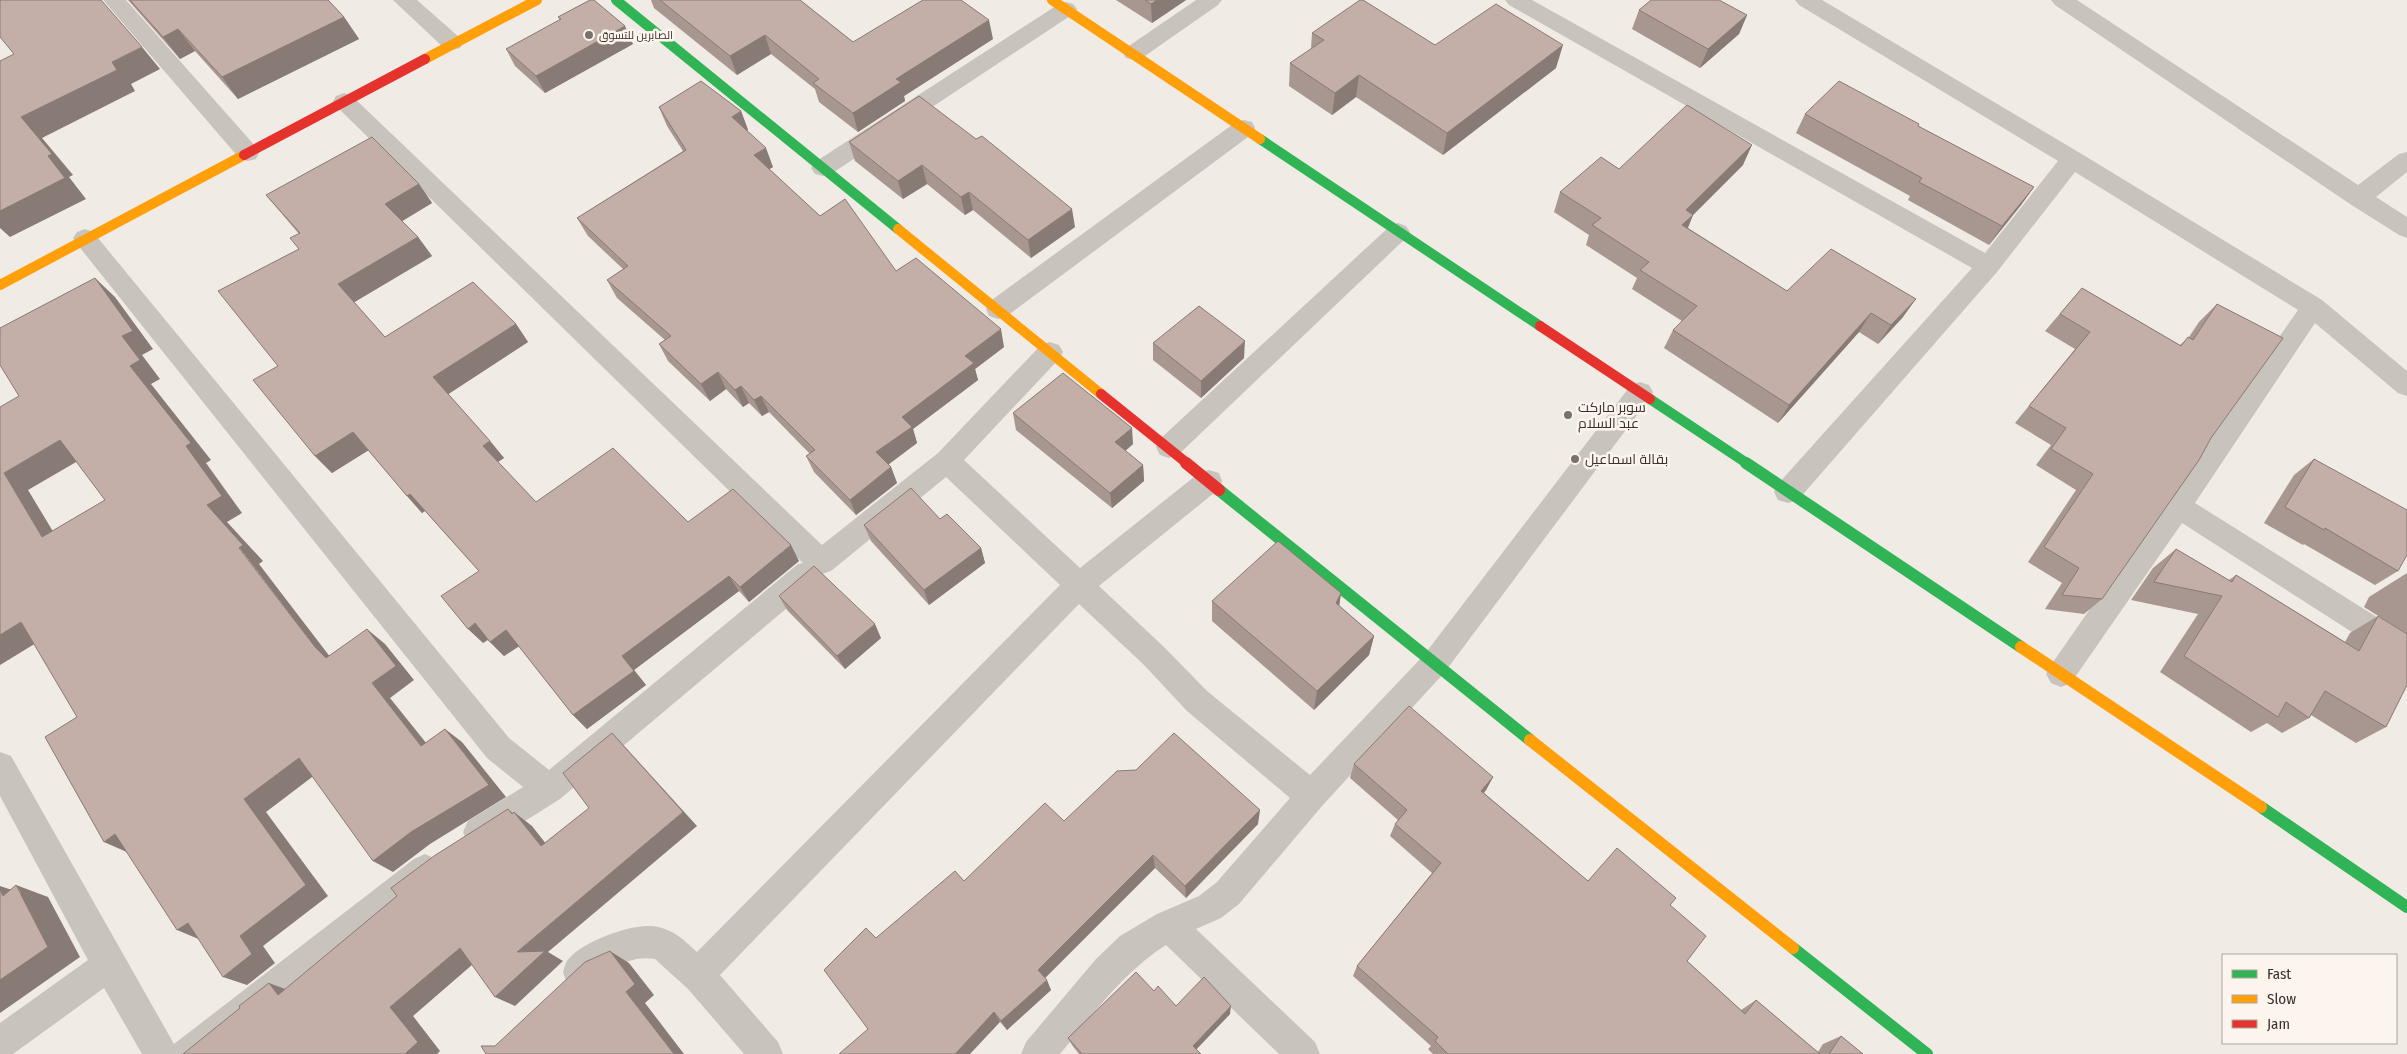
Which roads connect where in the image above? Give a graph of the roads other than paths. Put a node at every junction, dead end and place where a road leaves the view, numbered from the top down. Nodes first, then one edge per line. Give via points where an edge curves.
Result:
1 (114, 0) edge
2 (404, 0) edge
3 (537, 0) edge
4 (616, 0) edge
5 (1211, 0) edge
6 (1516, 0) edge
7 (1806, 0) edge
8 (2062, 0) edge
9 (1059, 5) edge
10 (452, 43) junction
11 (1134, 53) junction
12 (344, 101) junction
13 (1244, 128) junction
14 (248, 153) junction
15 (2072, 159) junction
16 (2407, 160) edge
17 (823, 168) junction
18 (2358, 198) junction
19 (2407, 229) edge
20 (1398, 232) junction
21 (86, 238) junction
22 (1988, 266) junction
23 (0, 285) edge
24 (2313, 307) junction
25 (998, 309) junction
26 (1050, 352) junction
27 (2407, 386) edge
28 (1640, 392) junction
29 (1169, 447) junction
30 (947, 461) junction
31 (1209, 482) junction
32 (1788, 492) junction
33 (2178, 506) junction
34 (821, 562) junction
35 (1079, 585) junction
36 (2407, 652) edge
37 (1434, 664) junction
38 (2061, 674) junction
39 (0, 766) edge
40 (549, 788) junction
41 (1311, 796) junction
42 (2407, 907) edge
43 (1168, 925) junction
44 (109, 965) junction
45 (698, 974) junction
46 (555, 994) edge
47 (0, 1043) edge
48 (161, 1054) edge
49 (187, 1054) edge
50 (766, 1054) edge
51 (1038, 1054) edge
52 (1303, 1054) edge
53 (1927, 1054) edge

1 - 14 street
2 - 10 street
3 - 10 street
4 - 17 street
5 - 11 street
6 - 22 street
7 - 15 street
8 - 18 street
9 - 11 street
9 - 17 street
10 - 12 street
11 - 13 street
12 - 14 street
12 - 34 street
13 - 20 street
13 - 25 street
14 - 21 street
15 - 22 street
15 - 24 street
16 - 18 street
17 - 25 street
18 - 19 street
20 - 28 street
20 - 29 street
21 - 23 street
21 - 40 street via 498,748
22 - 32 street
24 - 27 street
24 - 33 street
25 - 26 street
26 - 29 street
26 - 30 street
28 - 32 street
28 - 37 street
29 - 31 street
30 - 34 street
30 - 35 street
31 - 35 street
31 - 37 street
32 - 38 street
33 - 36 street
33 - 38 street
34 - 40 street
35 - 41 street via 1197,700
35 - 45 street
37 - 41 street
37 - 53 street
38 - 42 street
39 - 44 street
40 - 49 street via 454,849
41 - 43 street via 1228,893 1210,907
43 - 51 street via 1132,948 1108,971
43 - 52 street
44 - 47 street
44 - 48 street
45 - 46 street via 661,943 643,942 617,947 592,960
45 - 50 street

